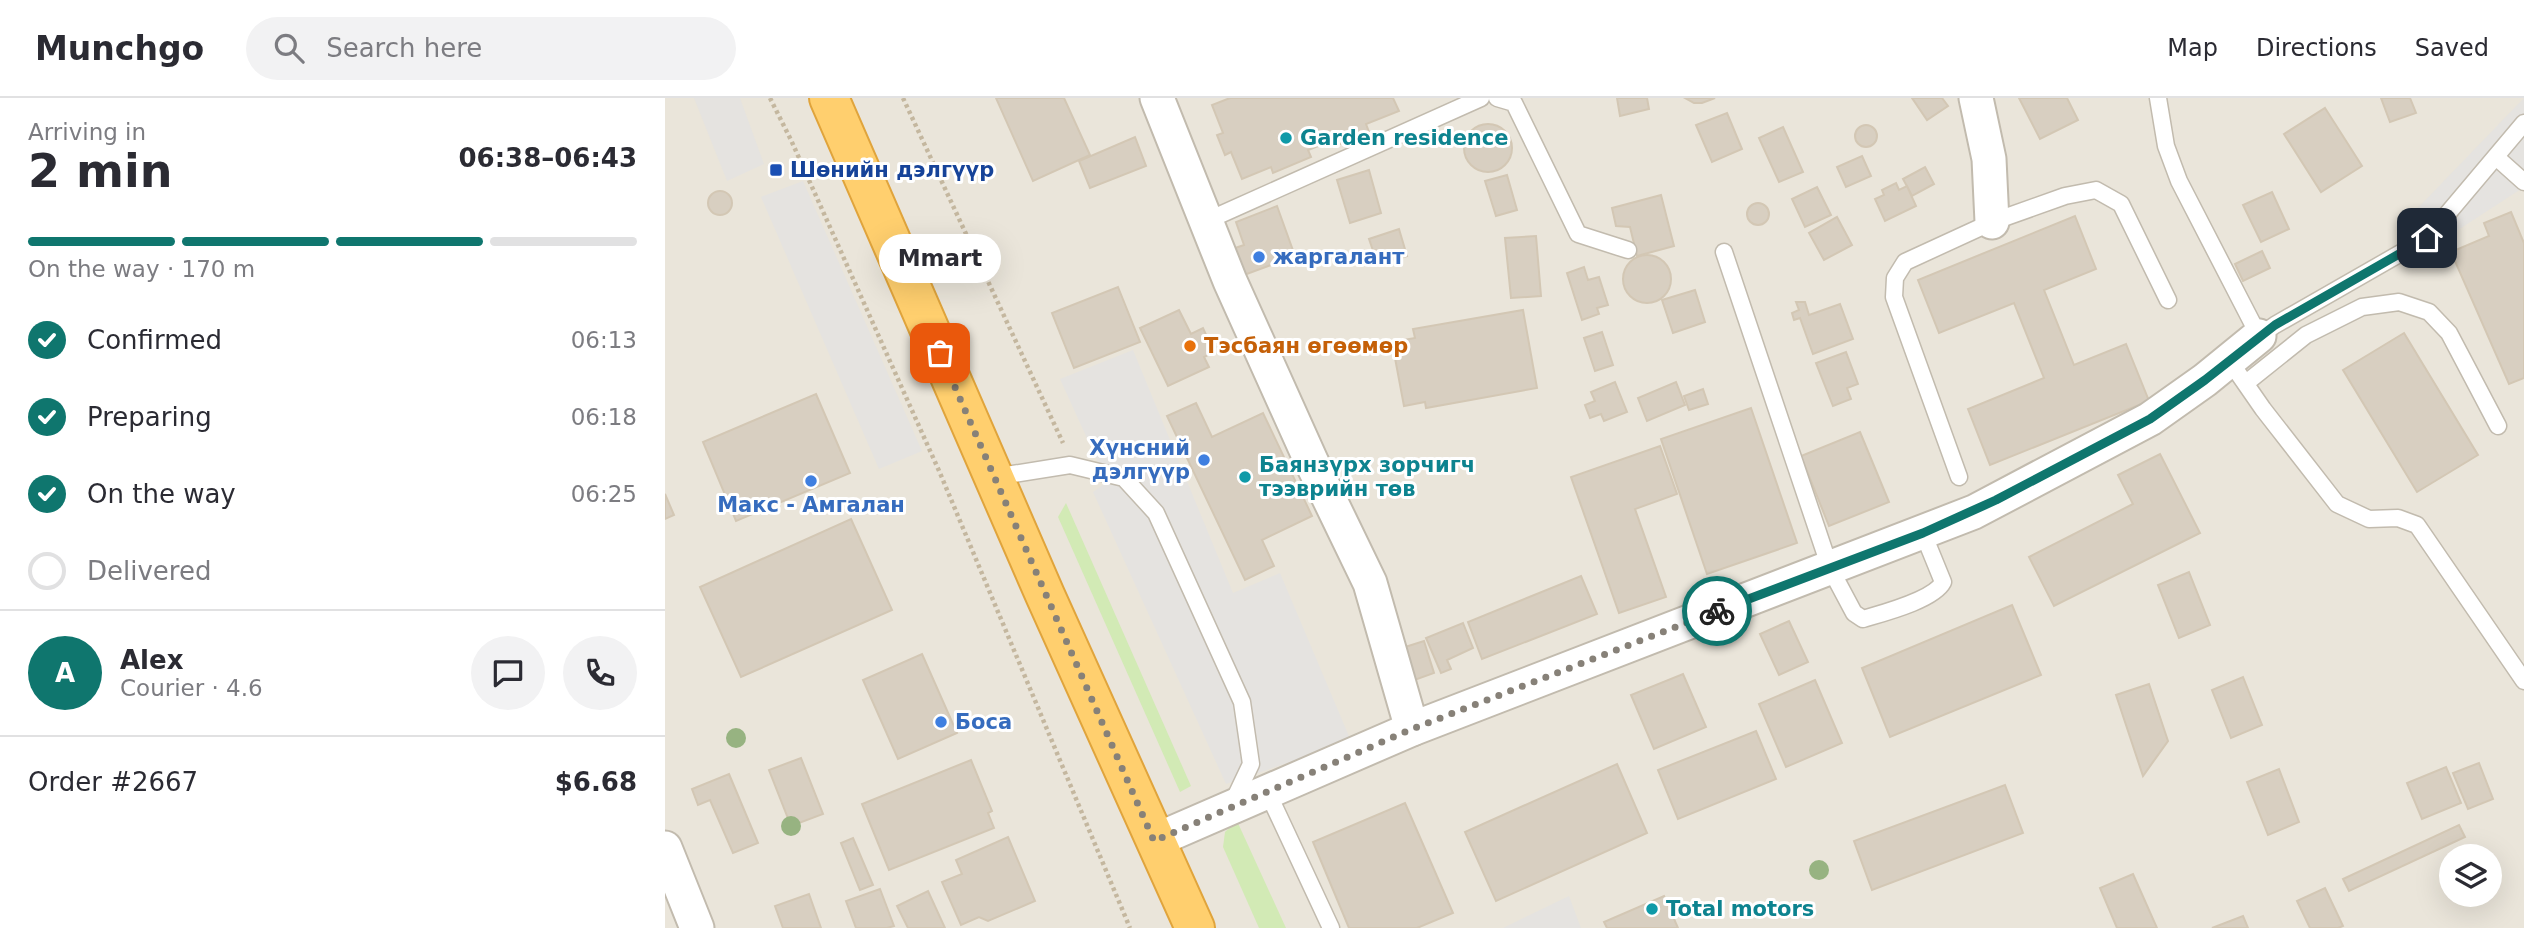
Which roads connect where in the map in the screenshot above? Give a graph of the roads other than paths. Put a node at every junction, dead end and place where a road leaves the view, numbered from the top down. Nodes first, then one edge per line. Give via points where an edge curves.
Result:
1 (1157, 98) edge
2 (1481, 98) edge
3 (1497, 98) edge
4 (1976, 98) edge
5 (2158, 98) edge
6 (835, 100) edge
7 (2524, 123) edge
8 (2496, 157) junction
9 (2524, 182) edge
10 (1204, 222) junction
11 (1992, 222) junction
12 (1628, 250) dead end
13 (1724, 252) dead end
14 (2168, 300) dead end
15 (2259, 336) junction
16 (2238, 372) junction
17 (2498, 425) dead end
18 (994, 477) junction
19 (1959, 477) dead end
20 (1923, 533) junction
21 (1830, 568) junction
22 (2524, 681) edge
23 (1412, 729) junction
24 (1267, 791) junction
25 (1231, 807) junction
26 (1154, 841) junction
27 (665, 848) edge
28 (697, 928) edge
29 (1195, 928) edge
30 (1331, 928) edge

1 - 10 street
2 - 10 lane
3 - 12 lane via 1514,103 1578,234
4 - 11 street via 1989,159
5 - 15 lane via 2166,146 2179,181
6 - 18 highway
7 - 8 lane
8 - 9 lane
8 - 15 lane via 2427,238
10 - 23 street via 1370,583
11 - 14 lane via 2096,190 2122,204
11 - 19 lane via 1905,262 1895,278 1894,297
13 - 21 lane
15 - 16 street
16 - 17 lane via 2361,307 2399,302 2429,312 2449,333
16 - 20 street via 1974,512
16 - 22 lane via 2337,504 2369,519 2398,518 2417,525
18 - 25 lane via 1070,465 1124,478 1156,513 1242,702 1251,764
18 - 26 highway
20 - 21 street
20 - 21 lane via 1943,582 1939,590 1890,611 1863,619 1854,613
21 - 23 street
23 - 24 street
24 - 25 street
24 - 30 lane
25 - 26 street
26 - 29 highway
27 - 28 street

